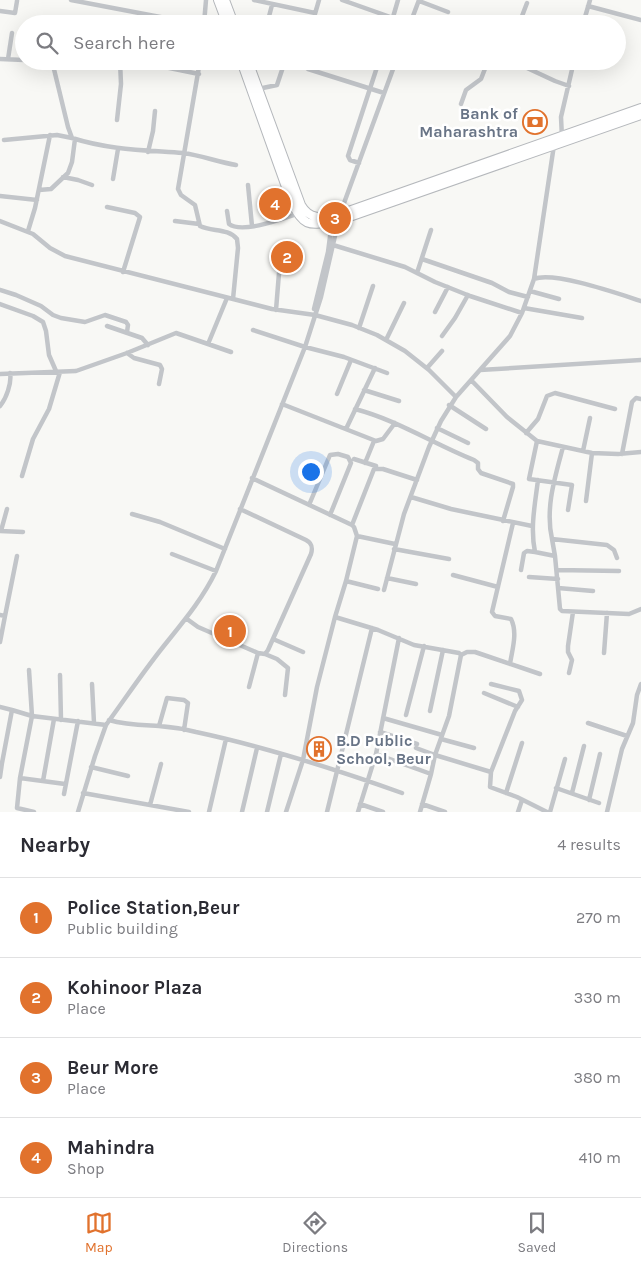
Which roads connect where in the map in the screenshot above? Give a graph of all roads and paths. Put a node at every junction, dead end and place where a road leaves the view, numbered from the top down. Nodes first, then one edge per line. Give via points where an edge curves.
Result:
1 (71, 0) edge
2 (206, 0) edge
3 (218, 0) edge
4 (225, 0) edge
5 (254, 0) edge
6 (319, 0) edge
7 (342, 0) edge
8 (398, 0) edge
9 (590, 0) edge
10 (81, 1) edge
11 (419, 1) edge
12 (17, 2) dead end
13 (527, 3) dead end
14 (272, 5) junction
15 (588, 6) junction
16 (0, 11) edge
17 (448, 12) dead end
18 (315, 14) joint
19 (152, 15) edge
20 (205, 15) edge
21 (226, 15) edge
22 (229, 15) edge
23 (269, 15) edge
24 (384, 15) edge
25 (393, 15) edge
26 (414, 15) edge
27 (522, 15) edge
28 (586, 15) edge
29 (622, 15) edge
30 (626, 16) edge
31 (641, 20) edge
32 (12, 33) dead end
33 (0, 59) edge
34 (8, 59) junction
35 (15, 59) edge
36 (54, 70) edge
37 (120, 70) edge
38 (179, 70) edge
39 (199, 70) edge
40 (245, 70) edge
41 (250, 70) edge
42 (282, 70) edge
43 (313, 70) edge
44 (376, 70) edge
45 (393, 70) edge
46 (484, 70) edge
47 (531, 70) edge
48 (572, 70) edge
49 (199, 74) junction
50 (569, 86) junction
51 (370, 88) junction
52 (255, 91) junction
53 (384, 92) junction
54 (461, 104) dead end
55 (641, 108) edge
56 (155, 111) dead end
57 (641, 115) edge
58 (117, 120) dead end
59 (50, 135) junction
60 (74, 138) junction
61 (562, 139) junction
62 (4, 140) dead end
63 (554, 145) junction
64 (118, 149) junction
65 (148, 152) junction
66 (185, 154) junction
67 (359, 162) junction
68 (236, 164) dead end
69 (63, 177) junction
70 (113, 179) dead end
71 (92, 185) dead end
72 (248, 186) dead end
73 (428, 186) junction
74 (39, 190) junction
75 (0, 196) edge
76 (37, 200) junction
77 (107, 207) dead end
78 (227, 211) dead end
79 (297, 214) junction
80 (336, 218) junction
81 (0, 221) edge
82 (175, 221) dead end
83 (199, 224) junction
84 (252, 226) junction
85 (431, 230) dead end
86 (28, 231) junction
87 (333, 245) junction
88 (422, 259) junction
89 (123, 272) junction
90 (279, 273) dead end
91 (417, 273) junction
92 (534, 279) junction
93 (373, 286) dead end
94 (448, 287) junction
95 (0, 290) edge
96 (530, 291) junction
97 (468, 295) junction
98 (528, 297) junction
99 (227, 298) junction
100 (232, 299) junction
101 (559, 299) dead end
102 (641, 300) edge
103 (0, 304) edge
104 (404, 304) dead end
105 (276, 310) junction
106 (523, 311) junction
107 (435, 312) dead end
108 (314, 315) junction
109 (582, 318) dead end
110 (107, 326) dead end
111 (359, 328) junction
112 (253, 330) dead end
113 (126, 332) junction
114 (442, 336) dead end
115 (386, 340) junction
116 (208, 344) junction
117 (148, 345) junction
118 (304, 347) junction
119 (442, 351) dead end
120 (231, 352) dead end
121 (127, 353) junction
122 (351, 360) junction
123 (641, 360) edge
124 (375, 368) junction
125 (427, 368) junction
126 (480, 370) junction
127 (58, 372) junction
128 (10, 373) junction
129 (387, 373) dead end
130 (0, 374) edge
131 (471, 380) junction
132 (159, 384) dead end
133 (364, 390) junction
134 (337, 394) dead end
135 (456, 397) junction
136 (641, 399) edge
137 (398, 401) dead end
138 (282, 404) junction
139 (449, 405) junction
140 (0, 406) edge
141 (355, 409) junction
142 (615, 409) dead end
143 (590, 418) dead end
144 (395, 423) junction
145 (437, 428) junction
146 (486, 428) dead end
147 (346, 429) junction
148 (526, 433) junction
149 (374, 441) junction
150 (432, 441) junction
151 (537, 441) junction
152 (468, 442) dead end
153 (562, 447) junction
154 (583, 451) junction
155 (641, 452) edge
156 (592, 453) junction
157 (622, 454) junction
158 (354, 459) dead end
159 (365, 463) junction
160 (376, 466) dead end
161 (22, 476) dead end
162 (252, 478) junction
163 (417, 480) junction
164 (538, 480) junction
165 (554, 482) junction
166 (411, 497) junction
167 (586, 501) dead end
168 (309, 505) junction
169 (240, 509) junction
170 (7, 510) dead end
171 (568, 510) dead end
172 (132, 514) dead end
173 (330, 515) junction
174 (504, 520) junction
175 (513, 523) junction
176 (352, 525) junction
177 (532, 526) junction
178 (1, 531) edge
179 (23, 532) dead end
180 (358, 536) junction
181 (552, 539) junction
182 (394, 546) junction
183 (225, 550) junction
184 (535, 552) junction
185 (172, 554) dead end
186 (17, 556) dead end
187 (555, 556) junction
188 (449, 558) dead end
189 (617, 558) dead end
190 (521, 570) dead end
191 (557, 570) junction
192 (216, 571) junction
193 (619, 571) dead end
194 (453, 575) dead end
195 (528, 577) dead end
196 (387, 578) junction
197 (558, 579) junction
198 (346, 581) junction
199 (416, 584) dead end
200 (498, 586) junction
201 (378, 588) dead end
202 (558, 588) junction
203 (384, 590) dead end
204 (593, 591) dead end
205 (641, 609) edge
206 (573, 612) junction
207 (607, 613) junction
208 (2, 616) edge
209 (336, 618) junction
210 (187, 619) junction
211 (372, 628) junction
212 (399, 638) junction
213 (274, 639) junction
214 (0, 642) edge
215 (424, 646) junction
216 (443, 650) junction
217 (303, 652) dead end
218 (604, 652) dead end
219 (258, 653) junction
220 (265, 654) junction
221 (461, 655) junction
222 (510, 664) junction
223 (29, 670) dead end
224 (569, 673) dead end
225 (540, 674) dead end
226 (60, 675) dead end
227 (92, 684) dead end
228 (491, 684) dead end
229 (641, 684) edge
230 (249, 687) dead end
231 (484, 693) dead end
232 (285, 695) dead end
233 (0, 707) edge
234 (518, 707) junction
235 (12, 710) junction
236 (430, 711) dead end
237 (406, 715) dead end
238 (32, 716) junction
239 (383, 718) junction
240 (54, 719) junction
241 (61, 720) junction
242 (78, 722) junction
243 (108, 722) junction
244 (588, 723) dead end
245 (94, 724) junction
246 (159, 726) junction
247 (184, 730) junction
248 (380, 732) junction
249 (627, 736) junction
250 (441, 737) junction
251 (226, 739) junction
252 (522, 742) dead end
253 (584, 746) dead end
254 (257, 748) junction
255 (474, 748) dead end
256 (281, 754) junction
257 (376, 754) junction
258 (600, 754) dead end
259 (435, 755) junction
260 (565, 759) dead end
261 (303, 760) junction
262 (1, 763) edge
263 (162, 764) dead end
264 (91, 767) junction
265 (338, 770) junction
266 (491, 772) junction
267 (431, 774) junction
268 (0, 776) edge
269 (128, 776) dead end
270 (20, 778) junction
271 (43, 781) junction
272 (367, 781) junction
273 (65, 784) junction
274 (556, 788) junction
275 (83, 793) junction
276 (402, 793) dead end
277 (506, 793) junction
278 (64, 794) dead end
279 (572, 794) junction
280 (522, 800) junction
281 (589, 800) junction
282 (599, 803) dead end
283 (360, 804) junction
284 (422, 804) junction
285 (150, 805) junction
286 (16, 810) edge
287 (34, 812) edge
288 (78, 812) edge
289 (190, 812) edge
290 (209, 812) edge
291 (242, 812) edge
292 (267, 812) edge
293 (286, 812) edge
294 (327, 812) edge
295 (358, 812) edge
296 (383, 812) edge
297 (420, 812) edge
298 (445, 812) edge
299 (518, 812) edge
300 (548, 812) edge
301 (607, 812) edge

1 - 10 street
2 - 20 street
3 - 21 highway
4 - 22 highway
5 - 14 street
6 - 18 street
7 - 24 street
8 - 25 street
9 - 15 street
10 - 19 street
11 - 17 street
11 - 26 street
12 - 16 street via 15,13
13 - 27 street
14 - 18 street
14 - 23 street
15 - 28 street
15 - 29 street
30 - 31 street
32 - 34 street
33 - 34 street
34 - 35 street
36 - 60 street via 68,127
37 - 58 street
38 - 49 street
39 - 49 street
40 - 52 highway
41 - 52 highway
42 - 52 street via 276,85
43 - 51 street
44 - 51 street
45 - 53 street
46 - 54 street via 481,78 466,90
47 - 50 street
48 - 50 street
49 - 66 street
50 - 61 street via 561,117
51 - 53 street
51 - 67 street via 348,156 350,160
52 - 79 highway
52 - 80 highway via 304,211 314,217
53 - 67 street
55 - 61 highway
56 - 65 street
57 - 61 highway
59 - 60 street
59 - 62 street
59 - 74 street
60 - 64 street
60 - 69 street via 71,166
61 - 63 highway
61 - 73 highway
63 - 73 highway
63 - 92 street
64 - 65 street
64 - 70 street
65 - 66 street
66 - 68 street
66 - 83 street via 178,189 195,205
67 - 80 street
69 - 71 street
69 - 74 street via 52,189
72 - 84 street
73 - 80 highway
74 - 76 street
75 - 76 street
76 - 86 street
77 - 89 street via 140,217
78 - 84 street via 231,226
79 - 80 highway via 309,223
79 - 84 street
80 - 87 street
80 - 108 street
81 - 86 street
82 - 83 street
83 - 100 street via 237,239
85 - 88 street
86 - 89 street via 60,254
87 - 91 street
87 - 108 street
88 - 91 street
88 - 98 street
89 - 99 street
90 - 105 street
91 - 94 street
92 - 96 street
92 - 102 street via 558,278
93 - 111 street
94 - 97 street
94 - 107 street
95 - 113 street via 41,306 61,318 85,322 101,315 112,316 126,322
96 - 98 street
96 - 101 street
97 - 106 street
97 - 114 street
98 - 106 street
99 - 100 street
99 - 116 street
100 - 105 street
103 - 127 street via 43,322 49,355
104 - 115 street
105 - 108 street
106 - 109 street
106 - 126 street via 510,336
108 - 111 street
108 - 118 street
110 - 113 street
111 - 115 street
112 - 118 street
113 - 117 street via 142,338
115 - 125 street
116 - 117 street via 176,333
116 - 120 street
117 - 121 street
118 - 122 street
118 - 138 street
119 - 125 street
121 - 127 street via 76,371
121 - 132 street via 160,365
122 - 124 street
122 - 134 street
123 - 126 street
124 - 129 street
124 - 133 street
125 - 135 street
126 - 131 street
127 - 128 street
127 - 161 street via 49,408 32,439
128 - 130 street
128 - 140 street via 9,387
131 - 135 street
131 - 148 street
133 - 137 street
133 - 141 street
135 - 139 street
136 - 157 street via 636,398 632,402
138 - 147 street
138 - 162 street
139 - 145 street
139 - 146 street
141 - 144 street
141 - 147 street
142 - 148 street via 550,394 538,419
143 - 154 street
144 - 149 street via 383,439
144 - 150 street
145 - 150 street
145 - 152 street
147 - 149 street
148 - 151 street
149 - 159 street
150 - 163 street
150 - 174 street via 474,460 481,472 513,484
151 - 153 street
151 - 164 street via 528,477
153 - 154 street
153 - 165 street
154 - 156 street
155 - 157 street
156 - 157 street
156 - 167 street
158 - 159 street
159 - 160 street
162 - 168 street
162 - 169 street
163 - 166 street
163 - 176 street via 374,469
164 - 165 street
164 - 177 street
165 - 171 street via 572,485
165 - 181 street via 549,518
166 - 174 street
166 - 182 street
168 - 173 street
168 - 173 street via 330,455 348,457 351,463
169 - 183 street
169 - 213 street via 306,540 312,547
170 - 178 street
172 - 183 street via 160,522
173 - 176 street
174 - 175 street
175 - 177 street
175 - 200 street
176 - 180 street
177 - 184 street
178 - 179 street
180 - 182 street
180 - 198 street
181 - 187 street
181 - 189 street via 607,545
182 - 188 street
182 - 196 street
183 - 192 street
184 - 187 street
184 - 190 street via 525,552
185 - 192 street
186 - 208 street
187 - 191 street
191 - 193 street
191 - 197 street
192 - 210 street
194 - 200 street
195 - 197 street
196 - 199 street
196 - 203 street
197 - 202 street
198 - 201 street
198 - 209 street
200 - 222 street via 493,615 512,619 513,622 515,637
202 - 204 street
202 - 206 street via 560,610
205 - 207 street via 629,614
206 - 207 street
206 - 224 street via 568,646 572,660
207 - 218 street
208 - 214 street
209 - 211 street
209 - 261 street via 317,687
210 - 219 street
210 - 243 street
211 - 212 street
211 - 265 street
212 - 215 street
212 - 239 street
213 - 217 street
213 - 220 street
215 - 216 street
215 - 237 street
216 - 221 street
216 - 236 street
219 - 220 street
219 - 230 street
220 - 232 street via 288,668
221 - 222 street via 475,652
221 - 250 street via 449,716
222 - 225 street
223 - 238 street
226 - 241 street
227 - 245 street
228 - 234 street via 519,691 522,700
229 - 249 street via 633,724
231 - 234 street
233 - 235 street
234 - 266 street
235 - 238 street
235 - 262 street
238 - 240 street
238 - 270 street
239 - 248 street
239 - 250 street
240 - 241 street
240 - 271 street
241 - 242 street
242 - 245 street
242 - 273 street
243 - 245 street
243 - 246 street
243 - 264 street
244 - 249 street
246 - 247 street
246 - 247 street via 166,700 177,698 188,703
247 - 251 street
248 - 257 street
248 - 259 street
249 - 301 street
250 - 255 street
250 - 259 street
251 - 254 street
251 - 290 street
252 - 277 street
253 - 279 street
254 - 256 street
254 - 291 street
256 - 261 street
256 - 292 street
257 - 267 street
257 - 272 street
258 - 281 street
259 - 266 street
259 - 267 street
260 - 274 street
261 - 265 street
261 - 293 street
262 - 268 street
263 - 285 street
264 - 269 street
264 - 275 street
265 - 272 street
265 - 294 street
266 - 277 street via 490,787
267 - 284 street
270 - 271 street
270 - 286 street
271 - 273 street
272 - 276 street
272 - 283 street
273 - 278 street
274 - 279 street
274 - 300 street
275 - 285 street
275 - 288 street
277 - 280 street
279 - 281 street
280 - 299 street
280 - 300 street
281 - 282 street
283 - 295 street
283 - 296 street
284 - 297 street
284 - 298 street
285 - 289 street
286 - 287 street

